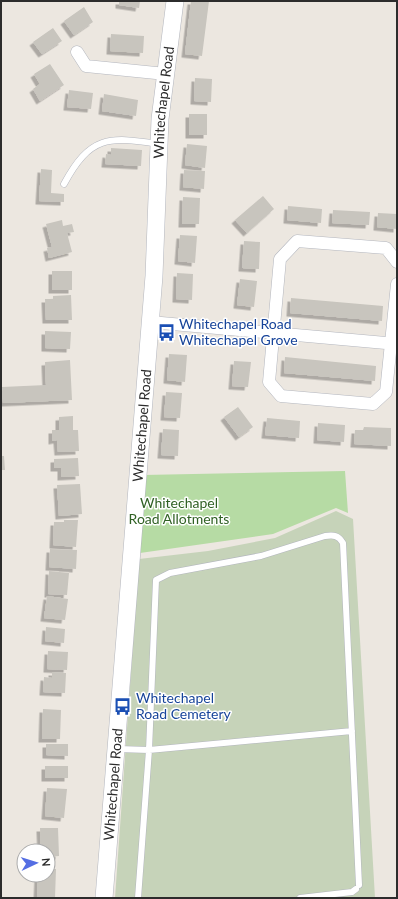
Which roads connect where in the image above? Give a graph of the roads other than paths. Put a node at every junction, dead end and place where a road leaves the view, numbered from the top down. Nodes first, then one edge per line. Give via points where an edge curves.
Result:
1 (175, 1) edge
2 (77, 52) dead end
3 (166, 74) junction
4 (160, 144) junction
5 (64, 184) dead end
6 (397, 262) edge
7 (397, 284) edge
8 (150, 322) junction
9 (273, 333) junction
10 (394, 344) edge
11 (352, 731) junction
12 (116, 749) junction
13 (149, 750) junction
14 (104, 898) edge
15 (138, 898) edge
16 (300, 898) edge

1 - 3 main road, Whitechapel Road
2 - 3 street via 86,66
3 - 4 main road, Whitechapel Road via 160,118
4 - 5 lane via 120,140 100,143 74,165
4 - 8 main road, Whitechapel Road
6 - 9 street via 386,248 297,241 280,259
7 - 10 street
8 - 9 street
8 - 12 main road, Whitechapel Road
9 - 10 street
9 - 10 street via 269,382 281,396 373,404 386,392
11 - 13 lane
11 - 13 lane via 343,543 340,538 330,535 261,556 170,573 156,580
11 - 16 lane via 357,887 352,892
12 - 13 lane
12 - 14 main road, Whitechapel Road
13 - 15 lane

